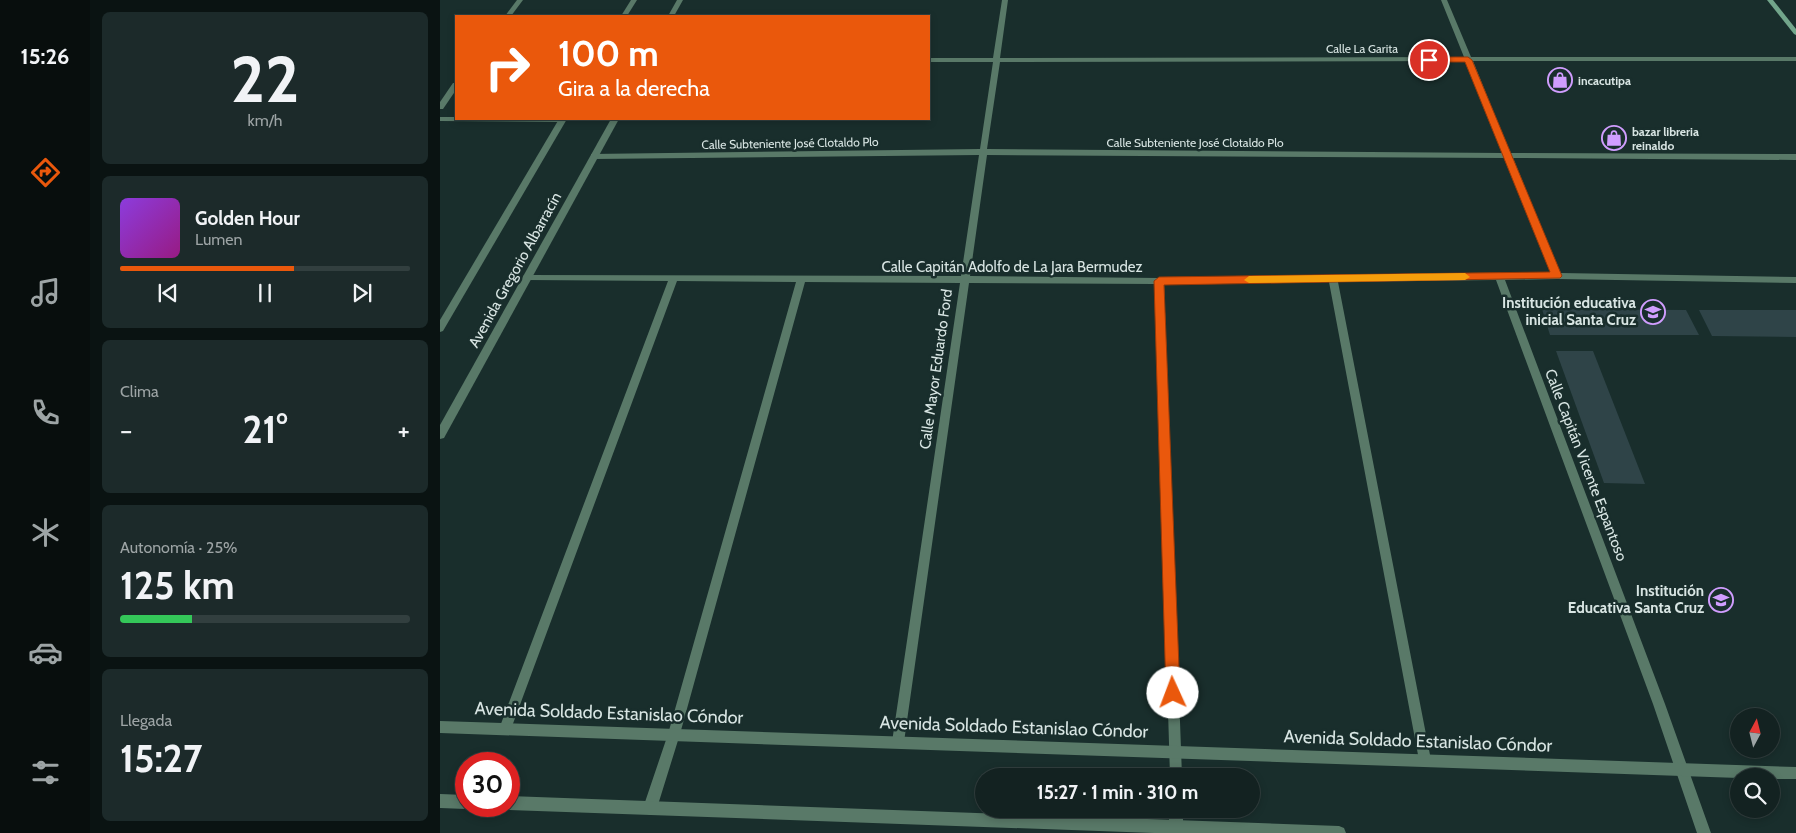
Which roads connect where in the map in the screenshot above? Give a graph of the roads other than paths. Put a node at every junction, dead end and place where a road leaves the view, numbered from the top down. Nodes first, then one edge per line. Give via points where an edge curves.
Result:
1 (520, 0) edge
2 (634, 0) edge
3 (680, 0) edge
4 (1005, 0) edge
5 (1444, 0) edge
6 (1770, 0) edge
7 (509, 15) edge
8 (625, 15) edge
9 (672, 15) edge
10 (1796, 33) edge
11 (1796, 59) edge
12 (930, 60) edge
13 (996, 60) junction
14 (1468, 60) junction
15 (455, 86) edge
16 (440, 107) edge
17 (440, 119) edge
18 (455, 119) edge
19 (561, 120) edge
20 (614, 120) edge
21 (983, 152) junction
22 (1506, 155) junction
23 (594, 156) junction
24 (1796, 157) edge
25 (1499, 276) junction
26 (1557, 276) junction
27 (527, 278) junction
28 (673, 278) junction
29 (1333, 278) junction
30 (801, 280) junction
31 (964, 280) junction
32 (1796, 280) edge
33 (1159, 281) junction
34 (440, 328) edge
35 (440, 435) edge
36 (440, 726) edge
37 (505, 729) junction
38 (674, 734) junction
39 (898, 742) junction
40 (1175, 752) junction
41 (1425, 760) junction
42 (1176, 768) edge
43 (1683, 769) junction
44 (1796, 772) edge
45 (440, 801) edge
46 (455, 802) edge
47 (520, 803) edge
48 (650, 808) junction
49 (1176, 818) edge
50 (1176, 827) junction
51 (1339, 833) edge
52 (1704, 833) edge

1 - 7 street
2 - 8 street
3 - 9 street
4 - 13 street, Calle Mayor Eduardo Ford
5 - 14 street
6 - 10 main road
11 - 14 street, Calle La Garita
12 - 13 street, Calle La Garita
13 - 14 street, Calle La Garita
13 - 21 street, Calle Mayor Eduardo Ford
14 - 22 street
15 - 16 street
17 - 18 street
19 - 34 street
20 - 23 street, Avenida Gregorio Albarracín
21 - 22 street, Calle Subteniente José Clotaldo Plo
21 - 23 street, Calle Subteniente José Clotaldo Plo
21 - 31 street, Calle Mayor Eduardo Ford
22 - 24 street, Calle Subteniente José Clotaldo Plo
22 - 26 street
23 - 27 street, Avenida Gregorio Albarracín
25 - 26 street, Calle Capitán Adolfo de La Jara Bermudez
25 - 29 street, Calle Capitán Adolfo de La Jara Bermudez
25 - 43 street, Calle Capitán Vicente Espantoso
26 - 32 street, Calle Capitán Adolfo de La Jara Bermudez
27 - 28 street, Calle Capitán Adolfo de La Jara Bermudez
27 - 35 street, Avenida Gregorio Albarracín
28 - 30 street, Calle Capitán Adolfo de La Jara Bermudez
28 - 37 street
29 - 33 street, Calle Capitán Adolfo de La Jara Bermudez
29 - 41 street
30 - 31 street, Calle Capitán Adolfo de La Jara Bermudez
30 - 38 street
31 - 33 street, Calle Capitán Adolfo de La Jara Bermudez
31 - 39 street, Calle Mayor Eduardo Ford
33 - 40 street
36 - 37 street, Avenida Soldado Estanislao Cóndor
37 - 38 street, Avenida Soldado Estanislao Cóndor
38 - 39 street, Avenida Soldado Estanislao Cóndor
38 - 48 street
39 - 40 street, Avenida Soldado Estanislao Cóndor
40 - 41 street, Avenida Soldado Estanislao Cóndor
40 - 42 street
41 - 43 street, Avenida Soldado Estanislao Cóndor
43 - 44 street, Avenida Soldado Estanislao Cóndor
43 - 52 street, Calle Capitán Vicente Espantoso
45 - 46 street
47 - 48 street
48 - 50 street
49 - 50 street
50 - 51 street

